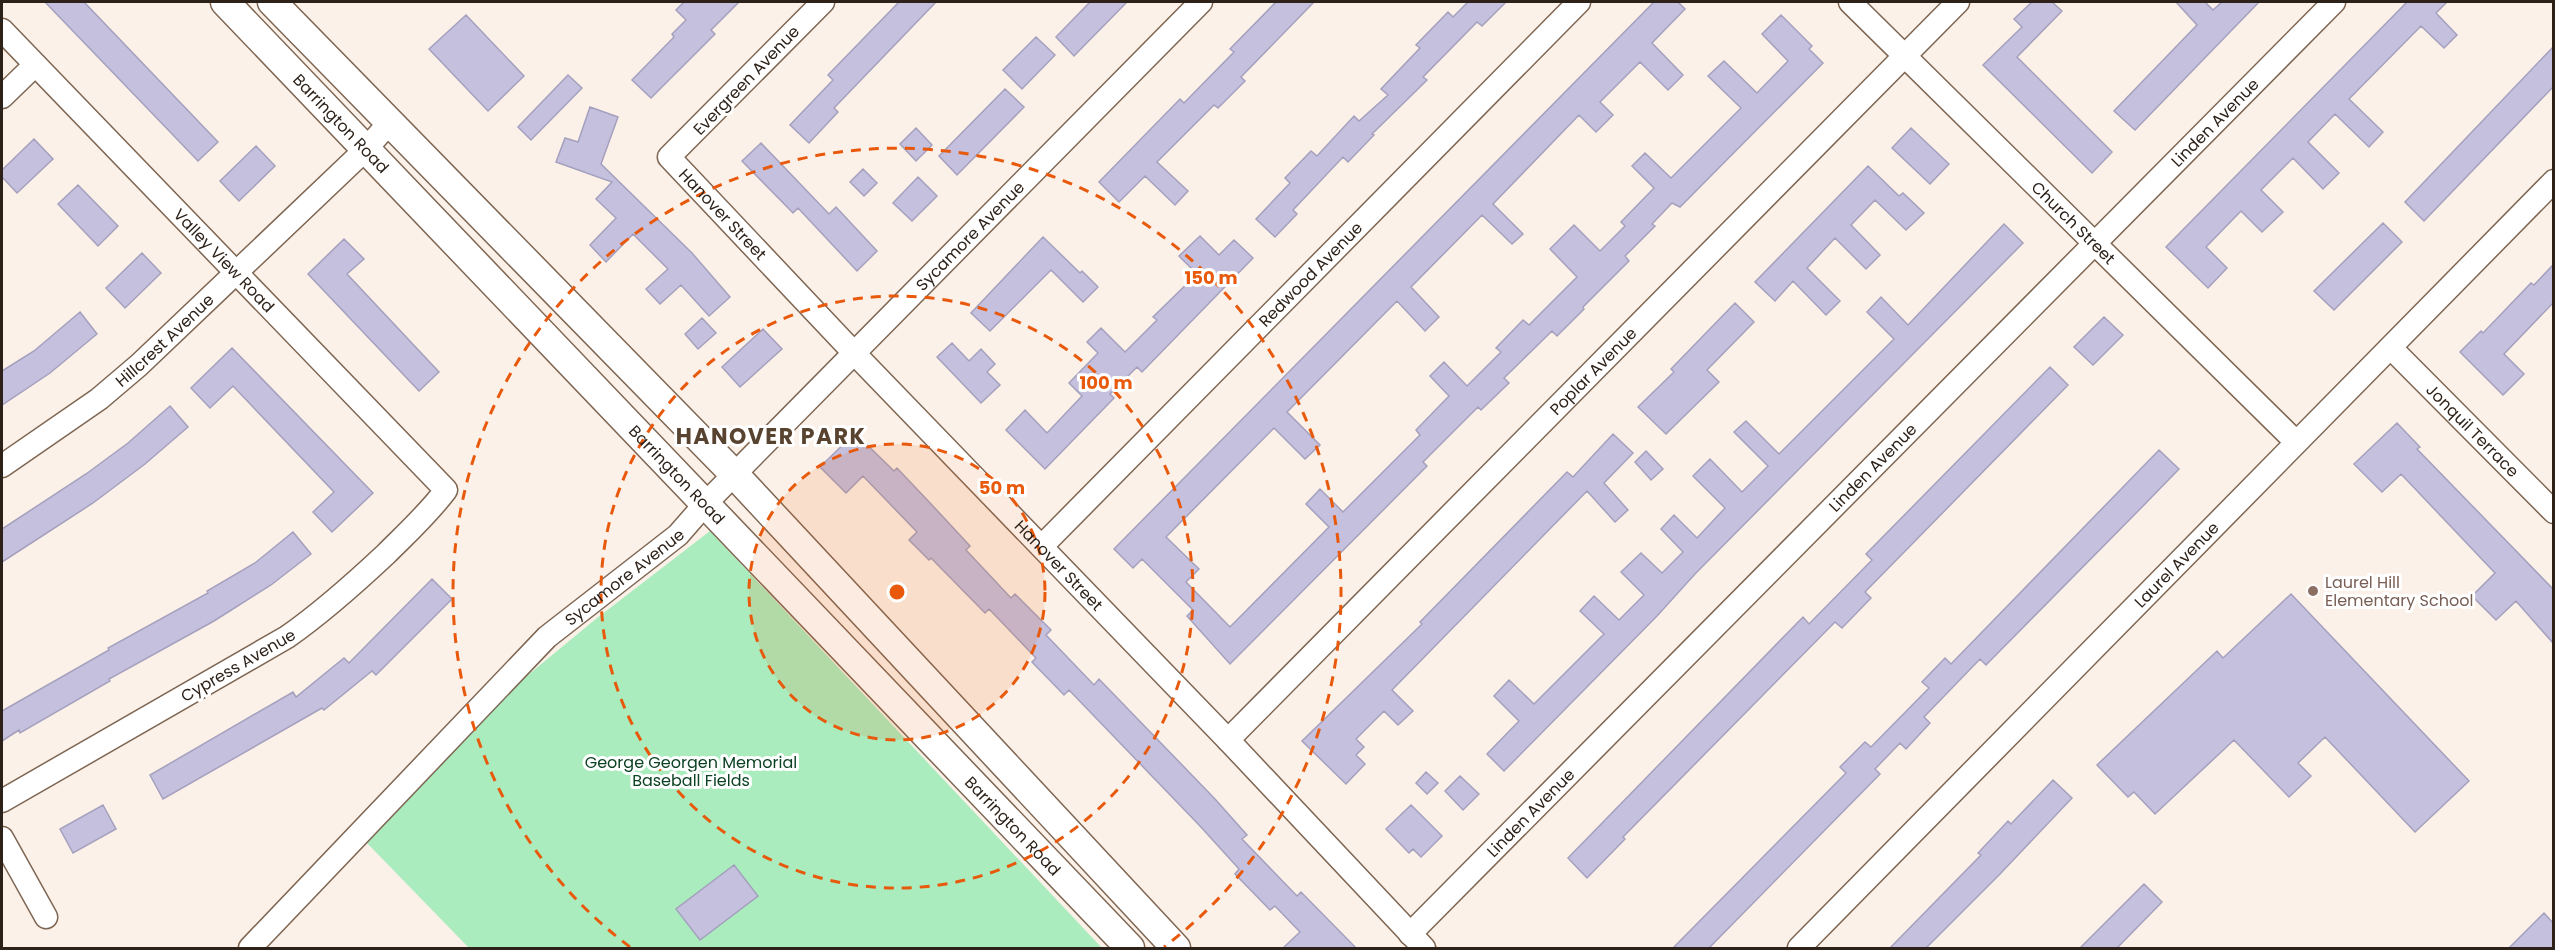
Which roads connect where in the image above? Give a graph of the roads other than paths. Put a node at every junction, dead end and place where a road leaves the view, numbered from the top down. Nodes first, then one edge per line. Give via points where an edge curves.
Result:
1 (225, 2) edge
2 (272, 2) edge
3 (823, 2) edge
4 (1201, 2) edge
5 (1579, 2) edge
6 (1850, 2) edge
7 (1958, 2) edge
8 (2334, 2) edge
9 (2, 30) edge
10 (1905, 55) junction
11 (35, 65) junction
12 (2, 97) edge
13 (390, 122) junction
14 (366, 149) junction
15 (669, 157) joint
16 (2553, 181) edge
17 (2096, 243) junction
18 (235, 273) junction
19 (2391, 348) junction
20 (855, 354) junction
21 (2296, 442) junction
22 (2, 466) edge
23 (735, 475) junction
24 (446, 490) joint
25 (705, 504) junction
26 (2553, 512) edge
27 (1042, 546) junction
28 (1228, 740) junction
29 (2, 801) edge
30 (2, 838) edge
31 (45, 917) dead end
32 (1417, 941) edge
33 (250, 948) edge
34 (1130, 948) edge
35 (1176, 948) edge
36 (1799, 948) edge

1 - 14 main road, Barrington Road
2 - 13 main road, Barrington Road
3 - 15 street, Evergreen Avenue
4 - 20 street, Sycamore Avenue
5 - 27 street, Redwood Avenue
6 - 10 street, Church Street
7 - 10 street, Poplar Avenue
8 - 17 street, Linden Avenue
9 - 11 street, Valley View Road
10 - 17 street, Church Street
10 - 28 street, Poplar Avenue
11 - 12 street
11 - 18 street, Valley View Road
13 - 14 street, Hillcrest Avenue
13 - 23 main road, Barrington Road
14 - 18 street, Hillcrest Avenue
14 - 25 main road, Barrington Road
15 - 20 street, Hanover Street
16 - 19 street, Laurel Avenue
17 - 21 street, Church Street
17 - 32 street, Linden Avenue
18 - 22 street, Hillcrest Avenue via 99,399
18 - 24 street, Valley View Road
19 - 21 street, Laurel Avenue
19 - 26 street, Jonquil Terrace
20 - 23 street, Sycamore Avenue
20 - 27 street, Hanover Street
21 - 36 street, Laurel Avenue
23 - 25 street, Sycamore Avenue
23 - 35 main road, Barrington Road
24 - 29 street, Cypress Avenue via 431,511 313,619
25 - 33 street, Sycamore Avenue via 678,535 547,637
25 - 34 main road, Barrington Road
27 - 28 street, Hanover Street
28 - 32 street, Hanover Street
30 - 31 street

